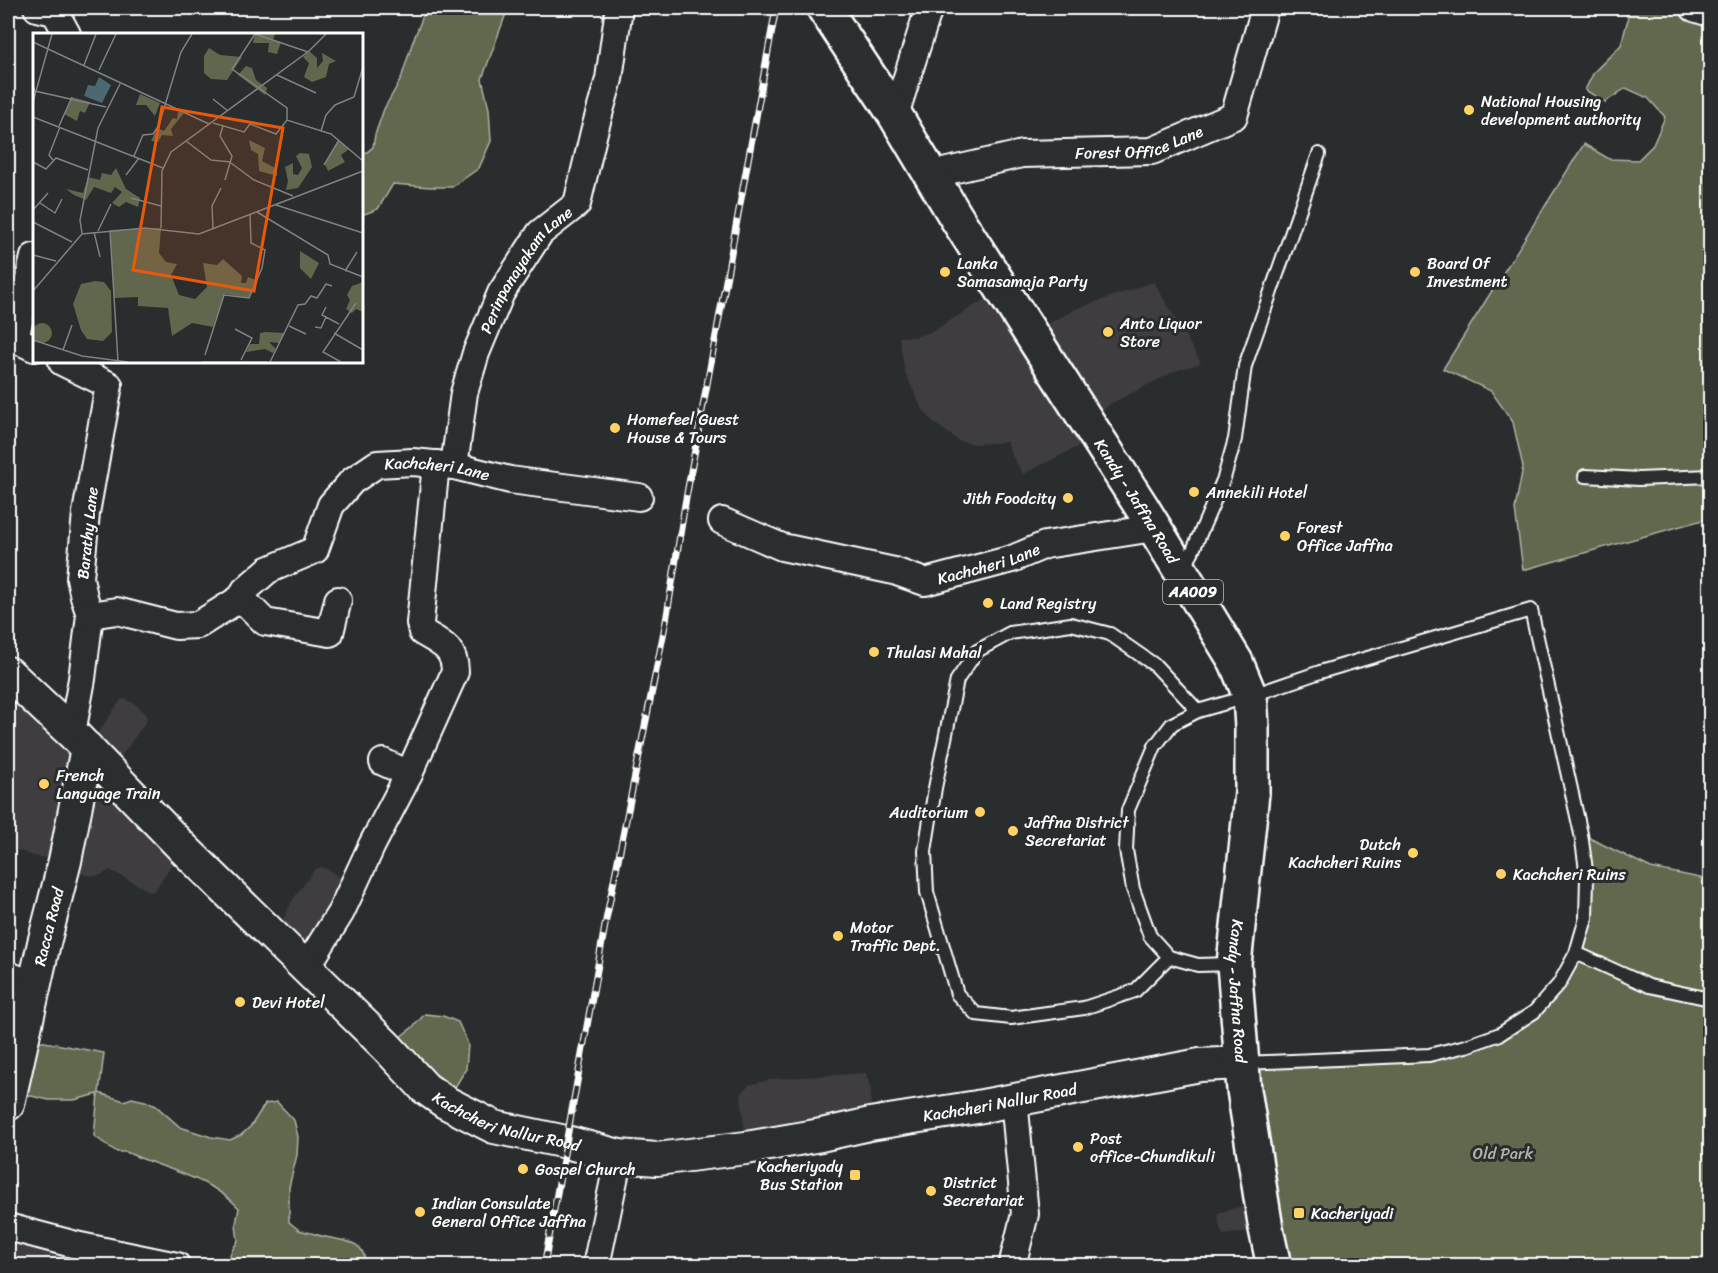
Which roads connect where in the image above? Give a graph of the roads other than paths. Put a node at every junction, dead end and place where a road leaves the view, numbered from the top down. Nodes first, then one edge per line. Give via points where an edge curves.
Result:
1 (619, 8) edge
2 (824, 8) edge
3 (929, 8) edge
4 (1265, 8) edge
5 (1694, 8) edge
6 (1710, 13) edge
7 (896, 115) junction
8 (1319, 154) dead end
9 (930, 176) junction
10 (33, 261) edge
11 (33, 348) edge
12 (64, 363) edge
13 (445, 465) junction
14 (1585, 476) dead end
15 (1710, 476) edge
16 (639, 497) dead end
17 (722, 521) dead end
18 (1154, 528) junction
19 (1182, 574) junction
20 (241, 598) junction
21 (338, 600) dead end
22 (90, 615) junction
23 (8, 673) edge
24 (1250, 696) junction
25 (1198, 711) junction
26 (79, 740) junction
27 (383, 762) dead end
28 (409, 774) junction
29 (1576, 953) junction
30 (1169, 957) junction
31 (1234, 964) junction
32 (306, 968) junction
33 (21, 980) edge
34 (1710, 999) edge
35 (1242, 1063) junction
36 (1014, 1099) junction
37 (8, 1104) edge
38 (619, 1156) junction
39 (8, 1227) edge
40 (177, 1266) edge
41 (596, 1266) edge
42 (1012, 1266) edge
43 (1274, 1266) edge

1 - 13 street, Perinpanayakam Lane via 609,80 577,204 540,233 501,293 476,353
2 - 7 highway, Kandy - Jaffna Road / AA009
3 - 7 street
4 - 9 street, Forest Office Lane via 1234,116 1152,151 1022,153
5 - 6 street
7 - 9 highway, Kandy - Jaffna Road / AA009
8 - 19 lane via 1245,366 1235,439 1224,478
9 - 18 highway, Kandy - Jaffna Road / AA009
10 - 11 street via 15,339
12 - 22 street, Barathy Lane via 109,385 86,513 80,578
13 - 16 street, Kachcheri Lane via 510,480
13 - 20 street, Kachcheri Lane via 377,464 352,481 331,505 315,550 268,570
13 - 28 street, Perinpanayakam Lane via 420,623 422,632 444,644 455,659 455,672
14 - 15 lane
17 - 18 street, Kachcheri Lane via 782,547 894,571 926,582 1012,559 1045,545
18 - 19 highway, Kandy - Jaffna Road / AA009
19 - 24 highway, Kandy - Jaffna Road / AA009 via 1236,662
20 - 21 street via 265,622 330,633
20 - 22 street, Kachcheri Lane via 198,625 176,626 117,611
22 - 26 street, Barathy Lane
23 - 26 street, Kachcheri Nallur Road
24 - 25 lane
24 - 29 lane via 1531,610 1587,877 1586,918
24 - 31 highway, Kandy - Jaffna Road / AA009 via 1252,793
25 - 30 lane via 1172,724 1155,746 1128,810 1126,850 1133,889 1150,936
25 - 30 lane via 1156,666 1110,633 1071,624 1010,633 976,651 957,680 925,851 927,892 957,994 976,1014 1011,1018 1084,1008 1135,991
26 - 32 street, Kachcheri Nallur Road
26 - 33 street, Racca Road via 65,861 44,943
27 - 28 street
28 - 32 street, Perinpanayakam Lane via 341,912
29 - 34 lane via 1649,986
29 - 35 lane via 1559,984 1534,1012 1500,1034 1466,1046 1429,1055
30 - 31 lane via 1198,965
31 - 35 highway, Kandy - Jaffna Road / AA009
32 - 38 street, Kachcheri Nallur Road via 425,1088 446,1102 495,1126
33 - 37 street, Racca Road
35 - 36 street, Kachcheri Nallur Road via 1200,1065
35 - 43 highway, Kandy - Jaffna Road / AA009
36 - 38 street, Kachcheri Nallur Road via 746,1148 657,1158
36 - 42 street via 1025,1214
38 - 41 street
39 - 40 street

